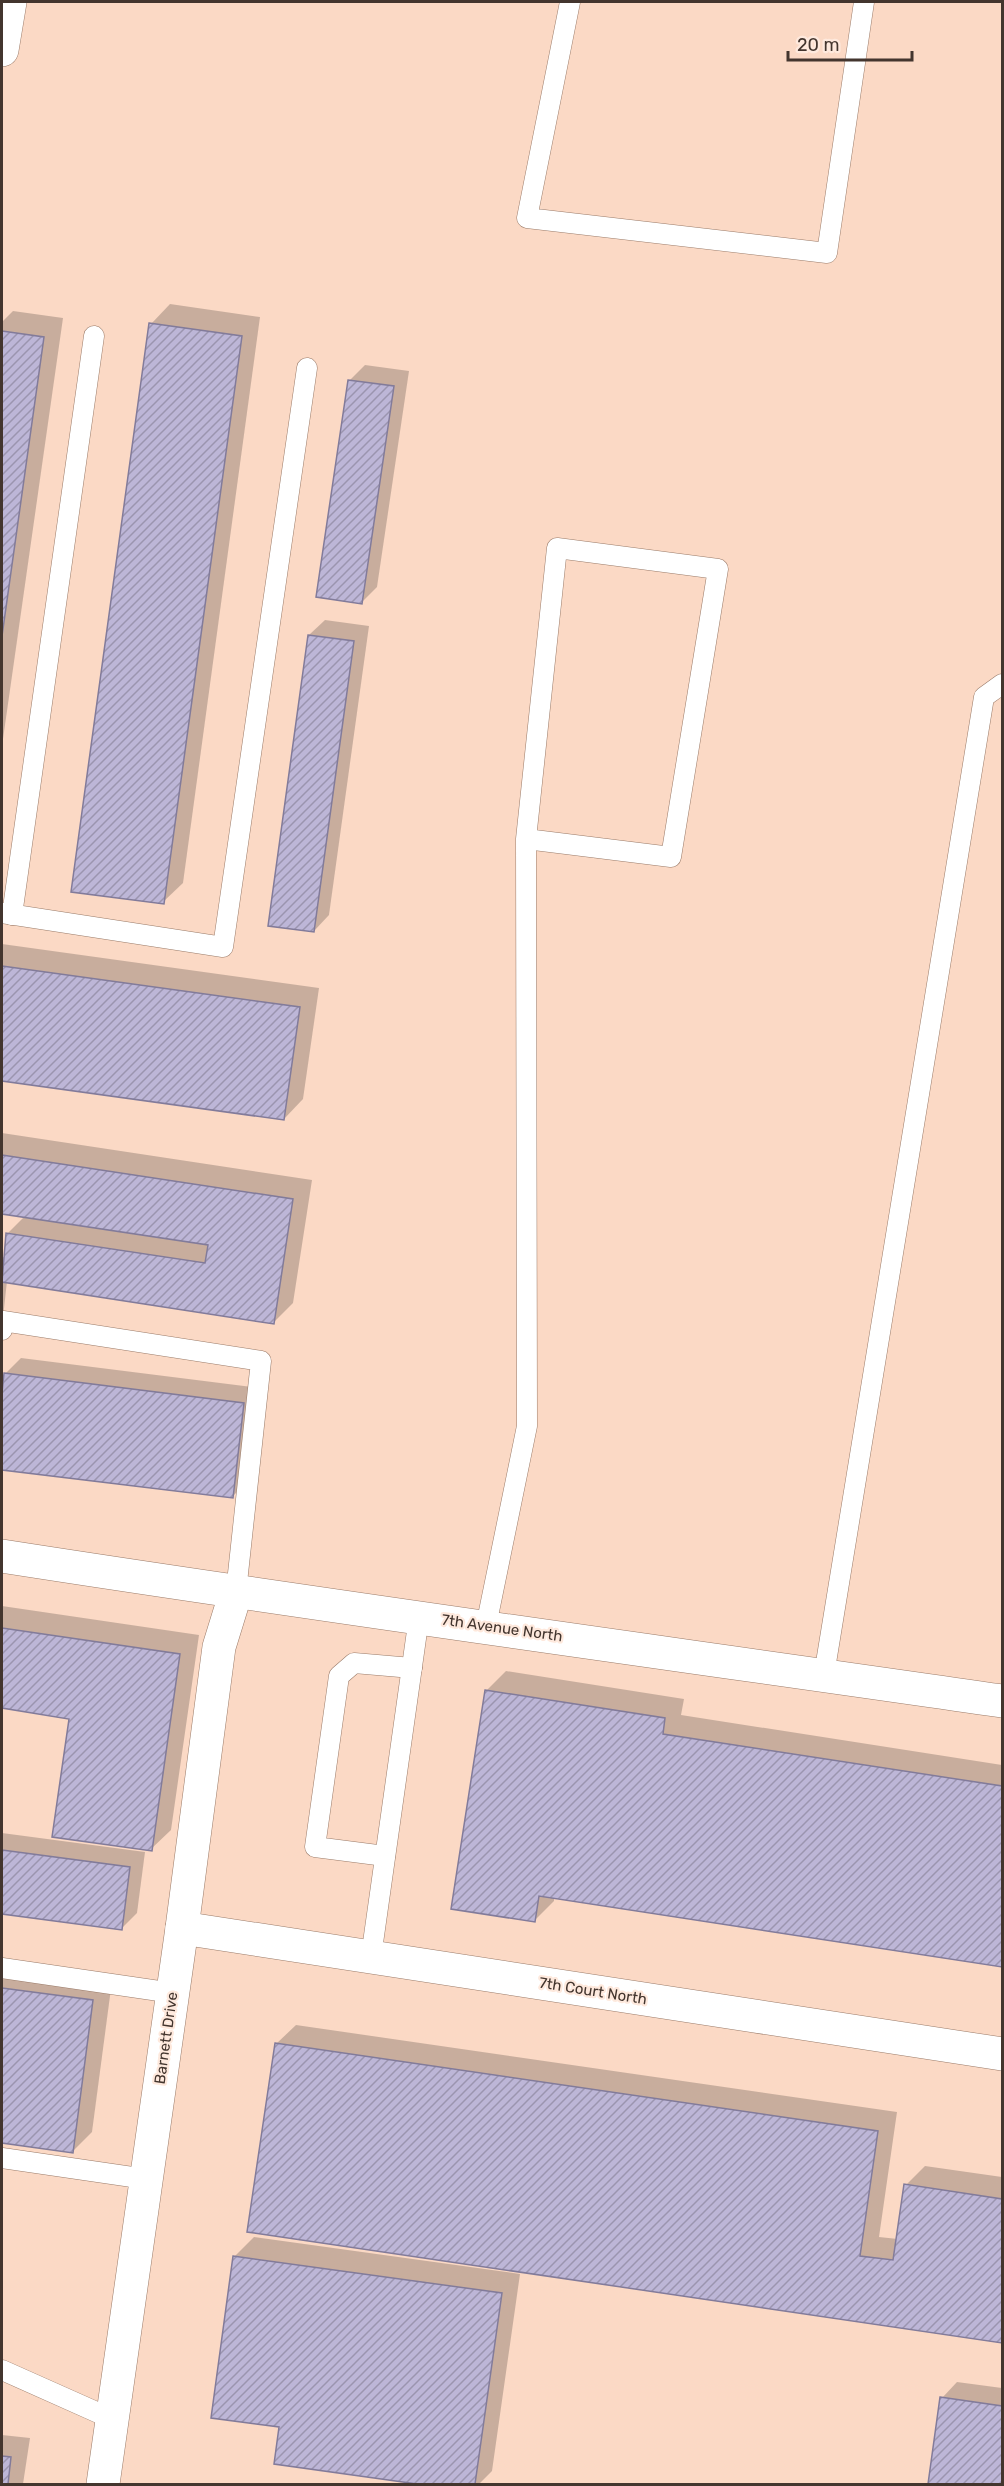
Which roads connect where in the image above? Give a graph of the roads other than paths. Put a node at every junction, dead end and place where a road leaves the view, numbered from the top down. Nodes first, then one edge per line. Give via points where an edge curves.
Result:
1 (10, 2) edge
2 (570, 2) edge
3 (864, 2) edge
4 (2, 50) edge
5 (94, 336) dead end
6 (307, 368) dead end
7 (1002, 684) edge
8 (526, 839) junction
9 (7, 914) edge
10 (2, 1330) edge
11 (2, 1556) edge
12 (236, 1592) junction
13 (419, 1617) junction
14 (486, 1626) junction
15 (412, 1668) junction
16 (824, 1675) junction
17 (1002, 1701) edge
18 (385, 1856) junction
19 (183, 1928) junction
20 (371, 1957) junction
21 (2, 1968) edge
22 (173, 1993) junction
23 (1002, 2054) edge
24 (2, 2158) edge
25 (146, 2179) junction
26 (2, 2370) edge
27 (112, 2419) junction
28 (103, 2484) edge

1 - 4 street
2 - 3 lane via 527,218 827,253
5 - 9 lane
6 - 9 lane via 223,947
7 - 16 lane via 984,697
8 - 8 lane via 557,548 718,569 670,857
8 - 14 lane via 527,1426
10 - 12 lane via 3,1321 261,1361
11 - 12 street, 7th Avenue North
12 - 13 street, 7th Avenue North
12 - 19 street, Barnett Drive via 219,1647
13 - 14 street, 7th Avenue North
13 - 15 lane
14 - 16 street, 7th Avenue North
15 - 18 lane
15 - 18 lane via 354,1663 339,1676 315,1847
16 - 17 street, 7th Avenue North
18 - 20 lane
19 - 20 street, 7th Court North
19 - 22 street, Barnett Drive
20 - 23 street, 7th Court North
21 - 22 lane
22 - 25 street, Barnett Drive
24 - 25 lane
25 - 27 street, Barnett Drive
26 - 27 lane
27 - 28 street, Barnett Drive

